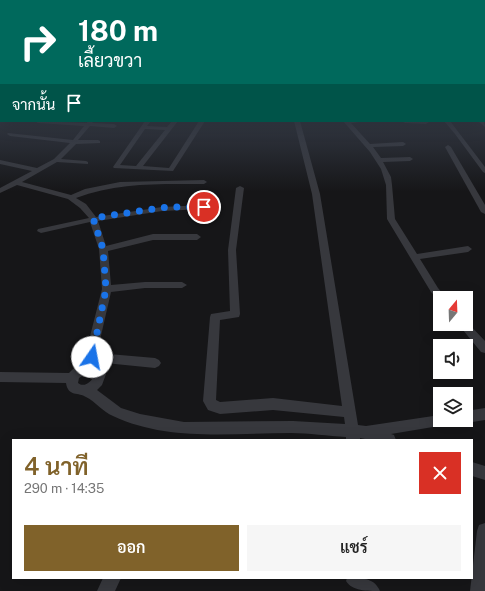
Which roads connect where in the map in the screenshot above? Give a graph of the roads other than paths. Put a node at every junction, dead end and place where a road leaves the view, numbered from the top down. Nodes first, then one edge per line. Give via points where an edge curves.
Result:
1 (31, 137) edge
2 (78, 137) edge
3 (137, 137) edge
4 (163, 137) edge
5 (192, 137) edge
6 (301, 137) edge
7 (359, 137) edge
8 (460, 137) edge
9 (74, 142) junction
10 (98, 142) dead end
11 (403, 144) dead end
12 (367, 146) junction
13 (448, 147) dead end
14 (410, 159) dead end
15 (56, 160) junction
16 (0, 162) edge
17 (381, 162) junction
18 (86, 163) dead end
19 (138, 168) junction
20 (37, 170) junction
21 (485, 171) edge
22 (14, 182) junction
23 (204, 182) dead end
24 (240, 188) dead end
25 (0, 191) edge
26 (71, 196) junction
27 (204, 207) dead end
28 (485, 212) edge
29 (93, 218) junction
30 (41, 231) dead end
31 (197, 237) dead end
32 (103, 249) junction
33 (468, 249) dead end
34 (414, 257) junction
35 (182, 285) dead end
36 (106, 289) junction
37 (436, 291) edge
38 (469, 331) edge
39 (485, 349) edge
40 (90, 363) junction
41 (155, 363) dead end
42 (0, 377) edge
43 (72, 378) junction
44 (87, 390) junction
45 (350, 412) junction
46 (485, 414) edge
47 (473, 416) edge
48 (433, 422) edge
49 (357, 435) edge
50 (383, 439) edge
51 (473, 469) edge
52 (485, 473) edge
53 (485, 531) edge
54 (112, 579) edge
55 (354, 583) edge
56 (106, 591) edge
57 (371, 591) edge
58 (479, 591) edge

1 - 9 street
2 - 9 street
3 - 19 street via 116,168
4 - 19 street
5 - 19 street via 171,170
6 - 45 street via 316,194
7 - 12 street
8 - 21 street
9 - 10 street
9 - 15 street
11 - 12 street
12 - 17 street
13 - 28 street
14 - 17 street via 392,160 396,164
15 - 18 street
15 - 20 street
16 - 20 street
17 - 34 street via 389,184 388,207 391,219
20 - 22 street
22 - 25 street
22 - 26 street
23 - 26 street via 123,183 98,187
24 - 45 street via 232,250 235,314 215,317 209,401 213,406 220,408 273,404
26 - 29 street
27 - 29 street via 167,207
29 - 30 street
29 - 32 street
31 - 32 street via 153,237
32 - 36 street
33 - 34 street
34 - 37 street
35 - 36 street
36 - 40 street
38 - 39 street
40 - 41 street
40 - 43 street
40 - 44 street via 98,371 100,378 96,385
42 - 43 street
43 - 44 street via 74,388
44 - 49 street via 117,412 140,420 184,428 293,426
45 - 49 street
46 - 47 street
48 - 49 street
49 - 50 street
51 - 52 street
53 - 58 street
54 - 56 street
55 - 57 street

